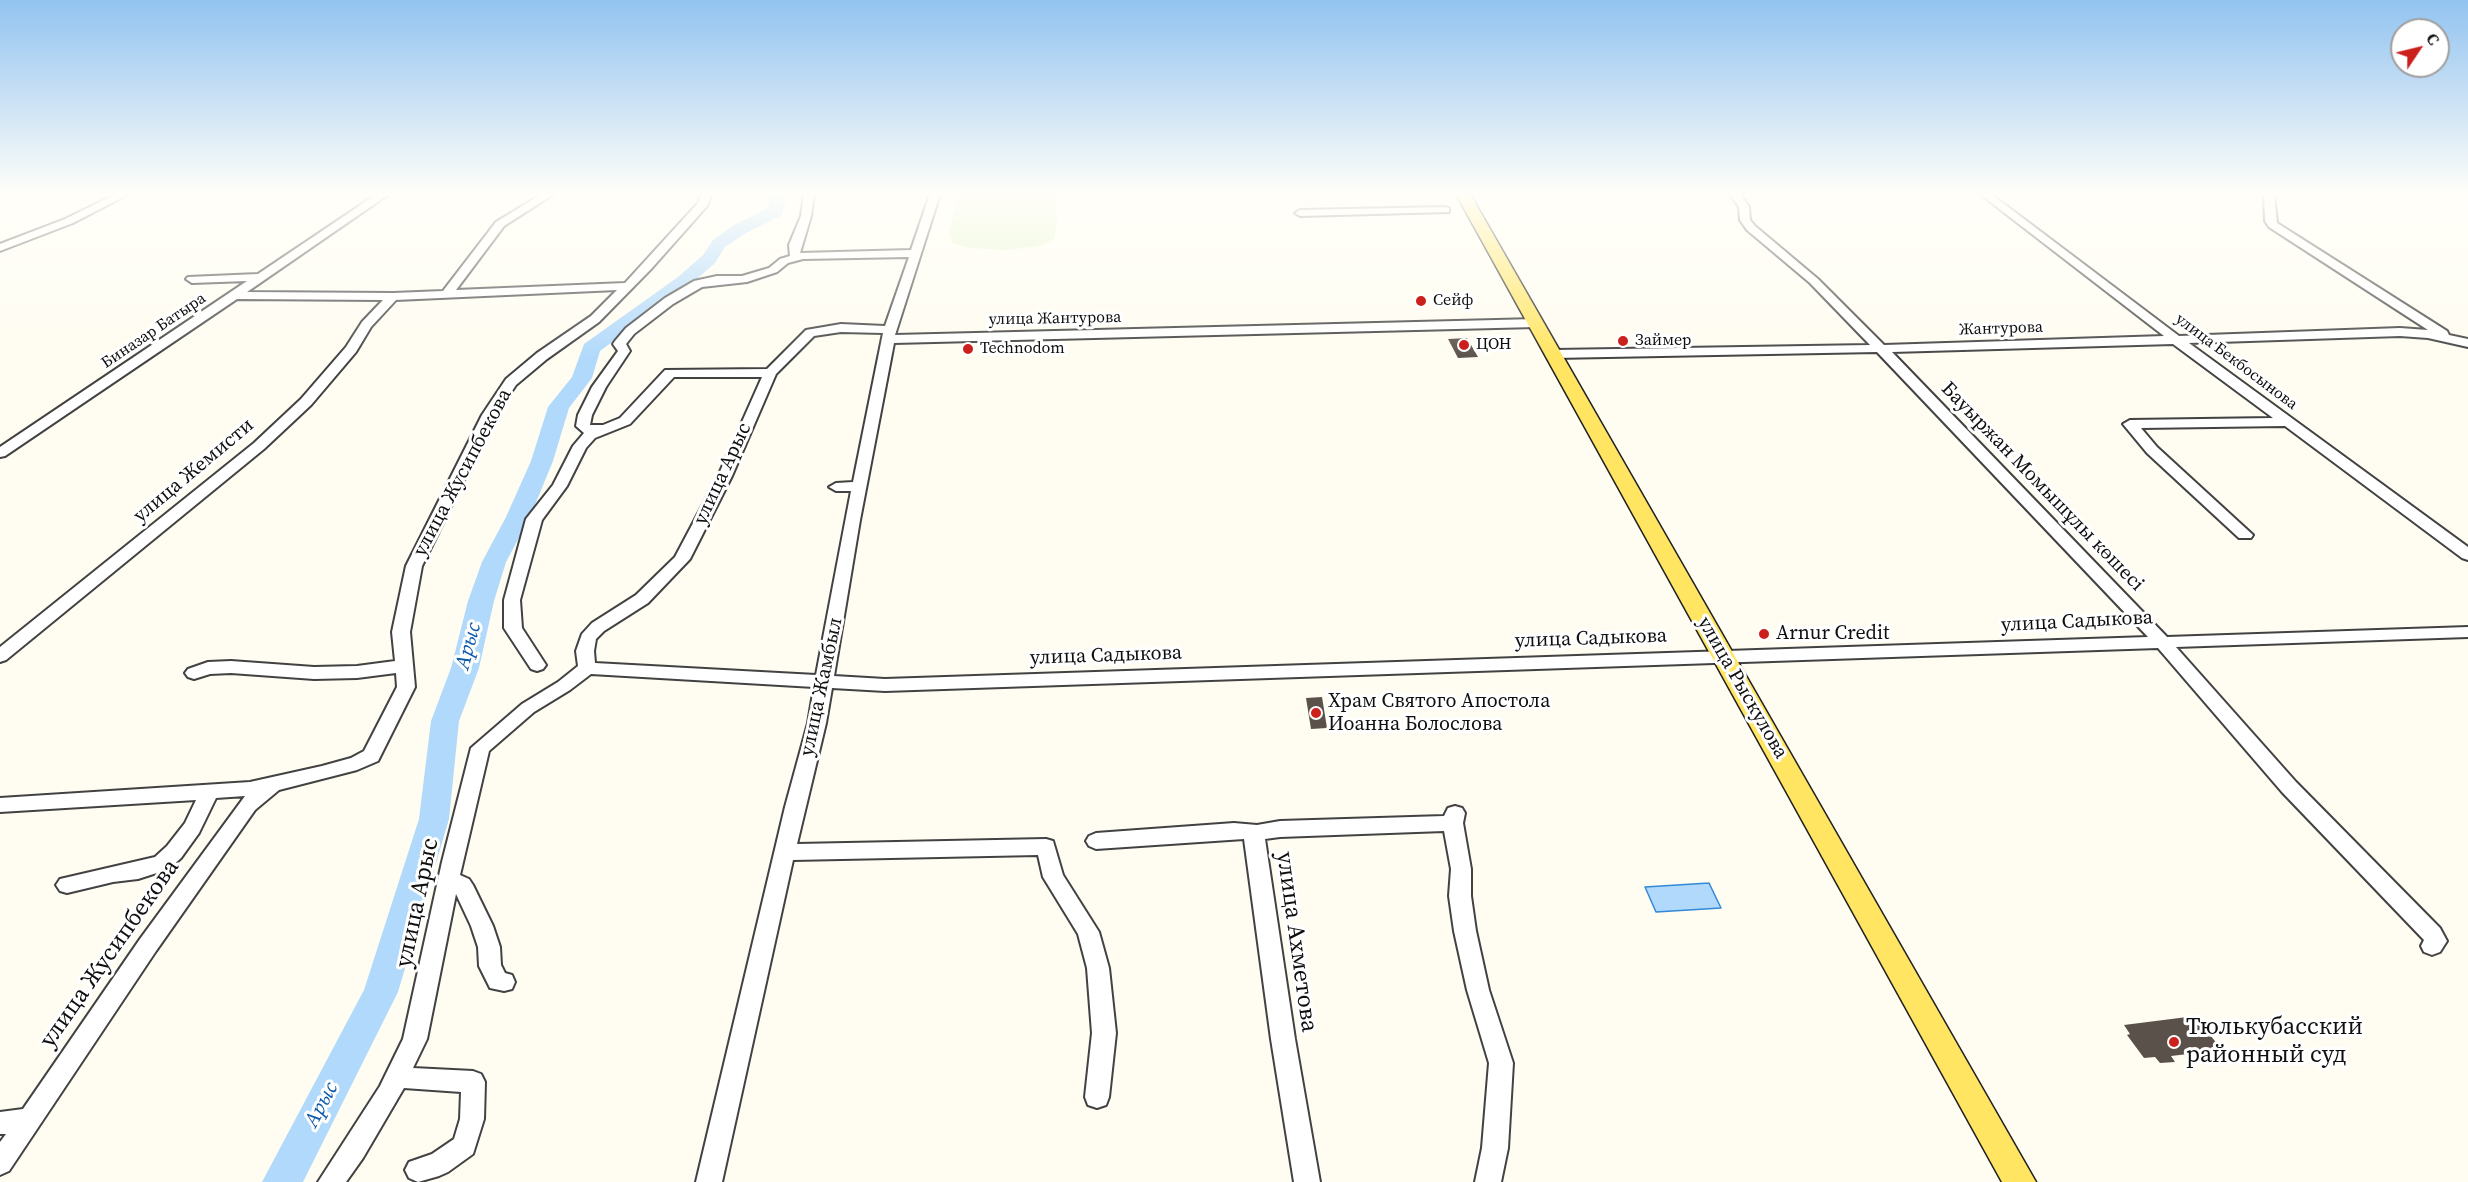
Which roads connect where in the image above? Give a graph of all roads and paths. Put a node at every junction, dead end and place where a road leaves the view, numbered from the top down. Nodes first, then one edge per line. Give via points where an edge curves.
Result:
1 (304, 249) edge
2 (481, 249) edge
3 (662, 249) edge
4 (795, 249) edge
5 (917, 249) edge
6 (1494, 249) edge
7 (1778, 249) edge
8 (2058, 249) edge
9 (2308, 249) edge
10 (916, 253) junction
11 (797, 258) junction
12 (263, 277) junction
13 (192, 279) dead end
14 (628, 286) junction
15 (446, 295) junction
16 (236, 296) junction
17 (393, 297) junction
18 (1536, 323) junction
19 (890, 335) junction
20 (2449, 338) junction
21 (2179, 341) junction
22 (2468, 343) edge
23 (1881, 349) junction
24 (1554, 354) junction
25 (770, 374) junction
26 (2288, 422) junction
27 (593, 431) junction
28 (3, 448) edge
29 (859, 486) junction
30 (836, 487) dead end
31 (2245, 535) dead end
32 (2468, 555) edge
33 (2468, 632) edge
34 (2161, 641) junction
35 (0, 656) edge
36 (1725, 656) junction
37 (537, 665) dead end
38 (403, 666) junction
39 (587, 668) junction
40 (194, 673) dead end
41 (824, 681) junction
42 (204, 791) junction
43 (246, 797) junction
44 (0, 805) edge
45 (1260, 833) junction
46 (1096, 841) dead end
47 (785, 852) junction
48 (449, 880) junction
49 (67, 885) dead end
50 (2432, 946) dead end
51 (504, 982) dead end
52 (397, 1076) junction
53 (1097, 1097) dead end
54 (29, 1119) junction
55 (0, 1123) edge
56 (0, 1162) edge
57 (418, 1170) dead end
58 (331, 1182) edge
59 (709, 1182) edge
60 (1307, 1182) edge
61 (1488, 1182) edge
62 (2020, 1182) edge

1 - 12 street, Биназар Батыра
2 - 15 street
3 - 14 street, улица Жусипбекова
4 - 11 street
5 - 10 street, улица Жамбыл
6 - 18 main road, улица Рыскулова
7 - 23 street, Бауыржан Момышұлы көшесі
8 - 21 street, улица Бекбосынова
9 - 20 street
10 - 11 street via 815,254
10 - 19 street, улица Жамбыл
11 - 27 street via 743,280 698,284 630,331 619,344 624,351 585,415 583,426
12 - 13 street
12 - 16 street, Биназар Батыра
14 - 15 street
14 - 38 street, улица Жусипбекова via 595,319 511,382 489,415 414,567 400,632
15 - 17 street
16 - 17 street
16 - 28 street, Биназар Батыра
17 - 35 street, улица Жемисти via 366,324 351,349 306,402 267,439
18 - 19 street, улица Жантурова via 1222,332
18 - 24 main road, улица Рыскулова
19 - 25 street, улица Арыс via 840,328 810,333
19 - 29 street, улица Жамбыл
20 - 21 street, Жантурова via 2400,332
20 - 22 street
21 - 23 street, Жантурова
21 - 26 street, улица Бекбосынова
23 - 24 street, Жантурова
23 - 34 street, Бауыржан Момышұлы көшесі
24 - 36 main road, улица Рыскулова
25 - 27 street via 670,373 625,421
25 - 39 street, улица Арыс via 726,476 682,559 642,599 593,632 585,651
26 - 31 street via 2130,424 2152,450
26 - 32 street, улица Бекбосынова
27 - 37 street via 580,446 560,486 534,519 512,600 513,628
29 - 30 street
29 - 41 street, улица Жамбыл
33 - 34 street, улица Садыкова
34 - 36 street, улица Садыкова
34 - 50 street, Бауыржан Момышұлы көшесі via 2289,787 2432,934 2436,941
36 - 41 street, улица Садыкова via 885,685
36 - 62 main road, улица Рыскулова
38 - 40 street via 314,673 231,667
38 - 43 street, улица Жусипбекова via 406,687 371,756
39 - 41 street
39 - 48 street, улица Арыс via 528,708 480,748
41 - 47 street, улица Жамбыл
42 - 43 street
42 - 44 street
42 - 49 street via 204,807 192,828 162,863
43 - 54 street, улица Жусипбекова
45 - 46 street via 1234,831
45 - 60 street, улица Ахметова via 1254,836
45 - 61 street, улица Ахметова via 1454,817 1465,931 1501,1063 1495,1148
47 - 53 street via 1046,847 1053,877 1088,932 1098,968 1104,1033
47 - 59 street, улица Жамбыл
48 - 51 street via 462,885 482,926 490,966 498,981
48 - 52 street, улица Арыс via 415,1039
52 - 57 street via 473,1082 472,1119 464,1146 439,1164
52 - 58 street, улица Арыс
54 - 55 street
54 - 56 street, улица Жусипбекова

